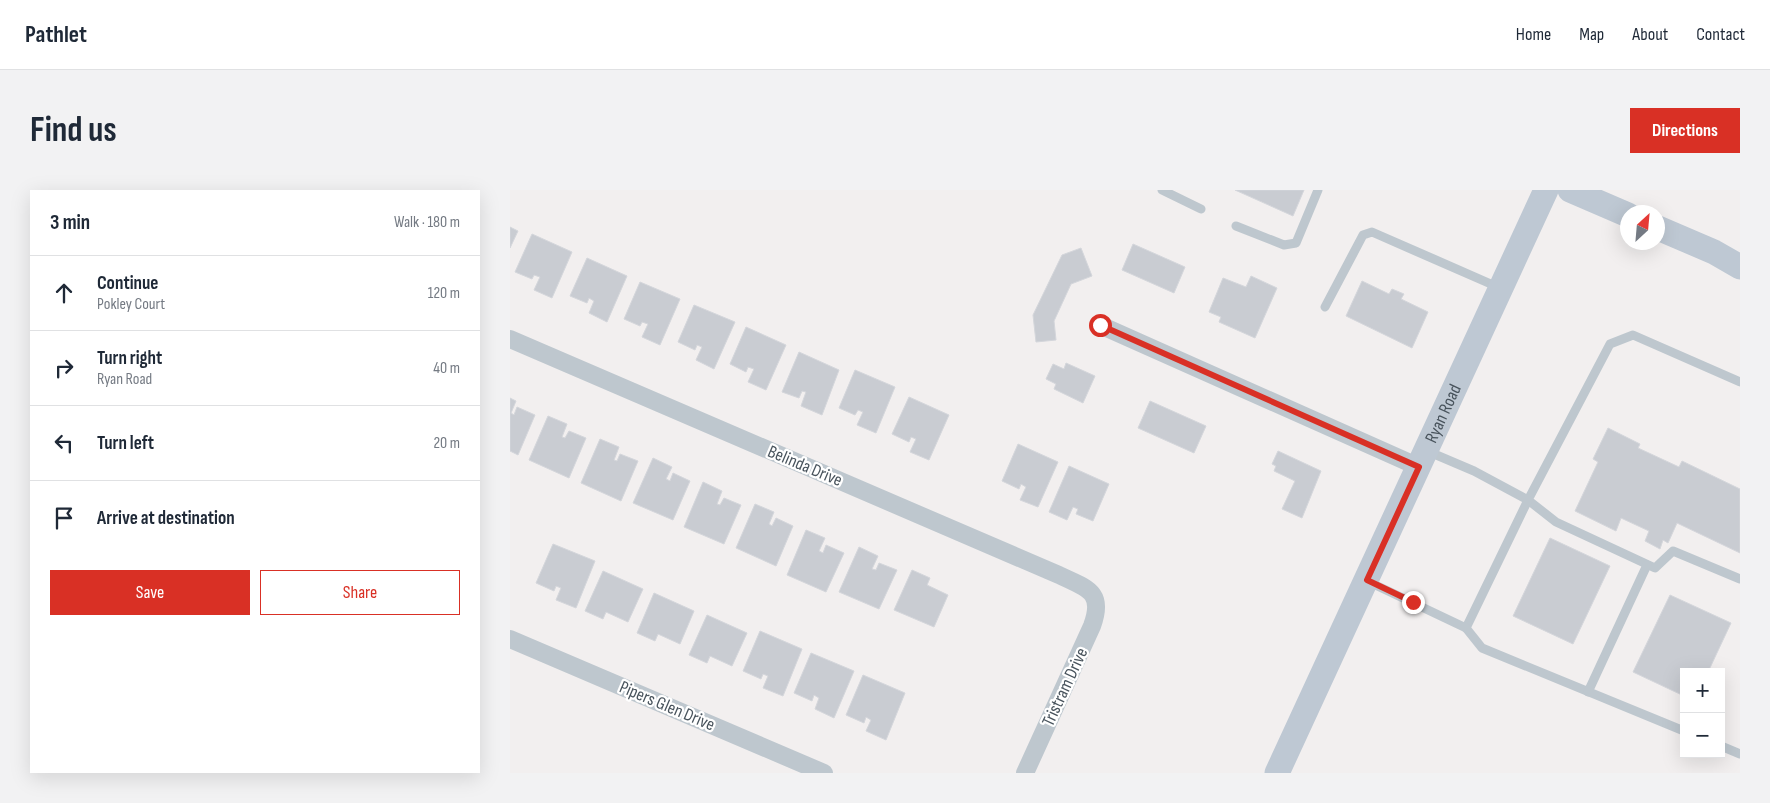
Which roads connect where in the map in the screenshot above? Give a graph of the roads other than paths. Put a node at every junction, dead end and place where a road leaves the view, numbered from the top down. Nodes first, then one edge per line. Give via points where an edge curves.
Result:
1 (1162, 190) edge
2 (1318, 190) edge
3 (1546, 190) edge
4 (1570, 190) edge
5 (1201, 209) dead end
6 (1620, 212) edge
7 (1236, 226) dead end
8 (1665, 231) edge
9 (1740, 268) edge
10 (1500, 288) junction
11 (1326, 307) dead end
12 (1100, 325) dead end
13 (510, 339) edge
14 (1740, 382) edge
15 (1423, 459) junction
16 (1528, 500) junction
17 (1647, 565) junction
18 (1740, 579) edge
19 (1367, 580) junction
20 (1096, 598) joint
21 (1466, 628) junction
22 (510, 639) edge
23 (1588, 692) junction
24 (1680, 729) edge
25 (1725, 748) edge
26 (1740, 754) edge
27 (824, 773) edge
28 (1025, 773) edge
29 (1277, 773) edge

1 - 5 lane
2 - 7 lane via 1296,243 1284,245
3 - 10 main road, Ryan Road
4 - 6 main road
8 - 9 main road via 1714,252
10 - 11 lane via 1372,232 1363,235
10 - 15 main road, Ryan Road
12 - 15 street
13 - 20 street, Belinda Drive via 1059,575 1085,588
14 - 16 lane via 1633,334 1610,344
15 - 16 lane via 1474,471
15 - 19 main road, Ryan Road
16 - 17 lane via 1556,522
16 - 21 lane
17 - 18 lane via 1655,568 1673,551
17 - 23 lane
19 - 21 lane
19 - 29 main road, Ryan Road
20 - 28 street, Tristram Drive via 1092,626
21 - 23 lane via 1482,648
22 - 27 street, Pipers Glen Drive
23 - 24 lane
25 - 26 lane

